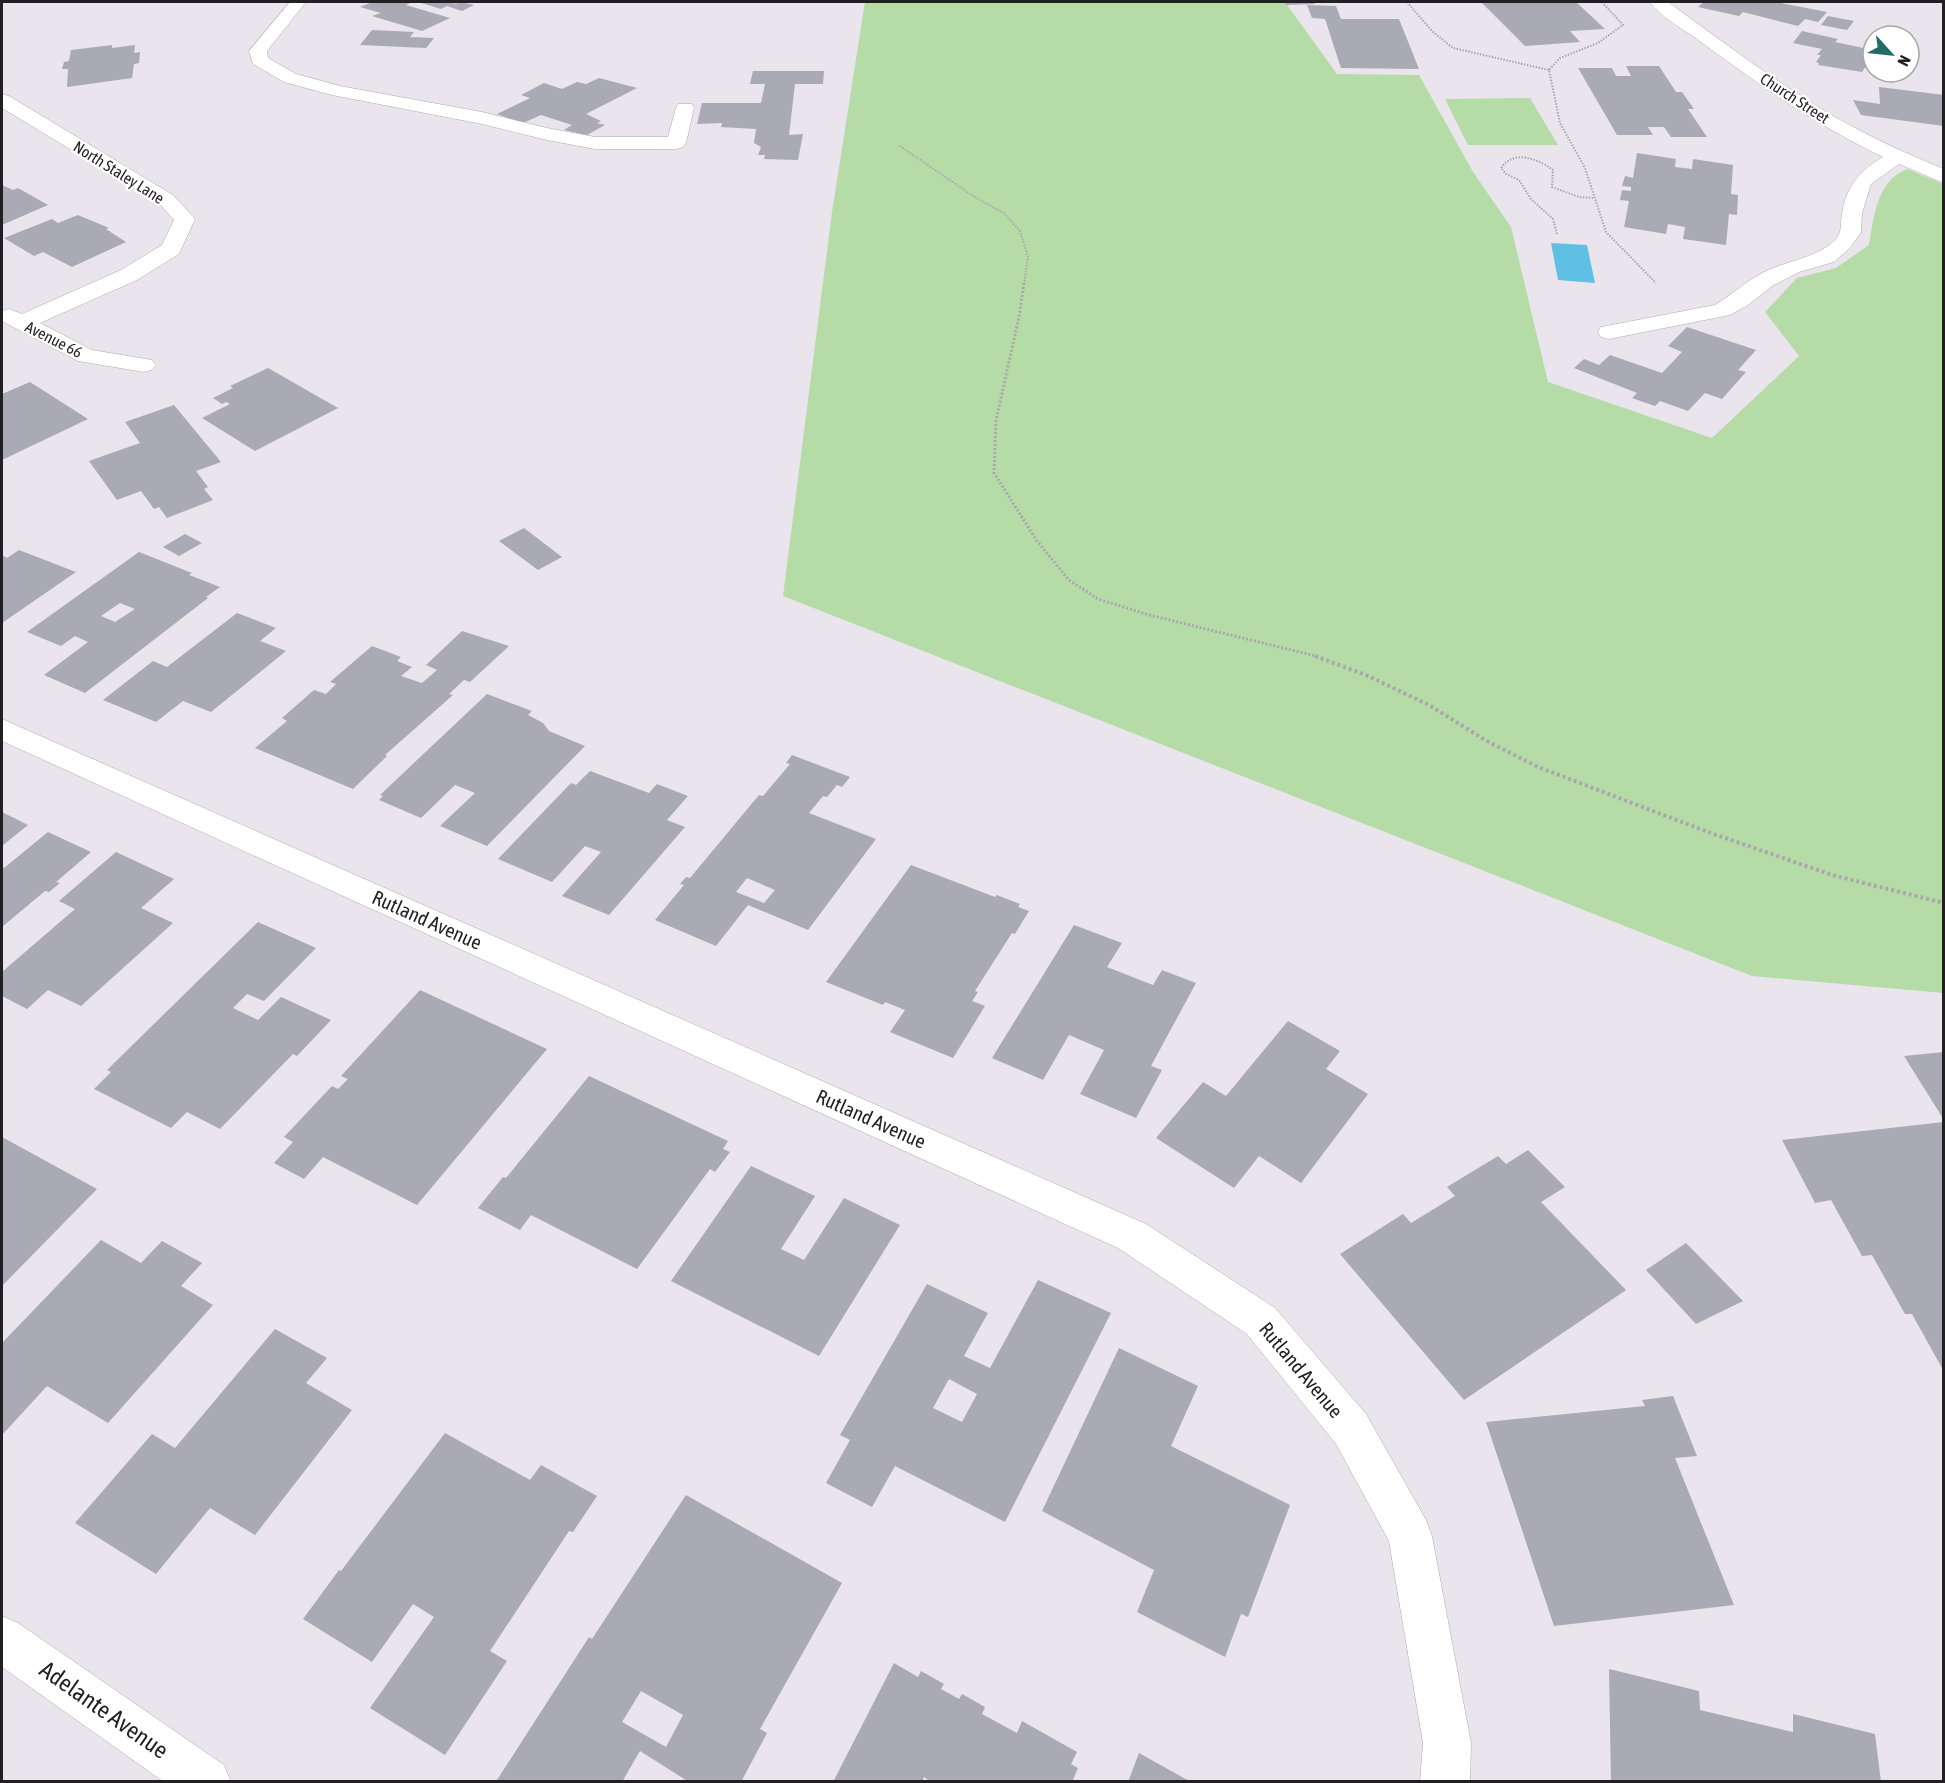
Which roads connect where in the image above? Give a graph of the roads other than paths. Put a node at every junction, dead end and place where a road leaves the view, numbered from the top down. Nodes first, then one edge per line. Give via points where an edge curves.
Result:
1 (298, 2) edge
2 (1658, 2) edge
3 (2, 100) edge
4 (685, 108) dead end
5 (1934, 150) dead end
6 (1892, 155) junction
7 (1944, 177) edge
8 (11, 317) edge
9 (1609, 332) dead end
10 (144, 365) dead end
11 (2, 729) edge
12 (2, 1639) edge
13 (207, 1782) edge
14 (1444, 1782) edge

1 - 4 street via 258,51 259,60 290,78 595,143 676,143
2 - 6 street, Church Street via 1774,87
3 - 8 street, North Staley Lane via 166,199 185,219 171,249 129,276
5 - 6 street
6 - 7 street, Church Street
6 - 9 street via 1862,182 1852,213 1851,232 1834,250 1764,281 1722,310
8 - 10 street, Avenue 66 via 86,356
11 - 14 street, Rutland Avenue via 1132,1236 1261,1321 1351,1429 1410,1536 1447,1743
12 - 13 street, Adelante Avenue

